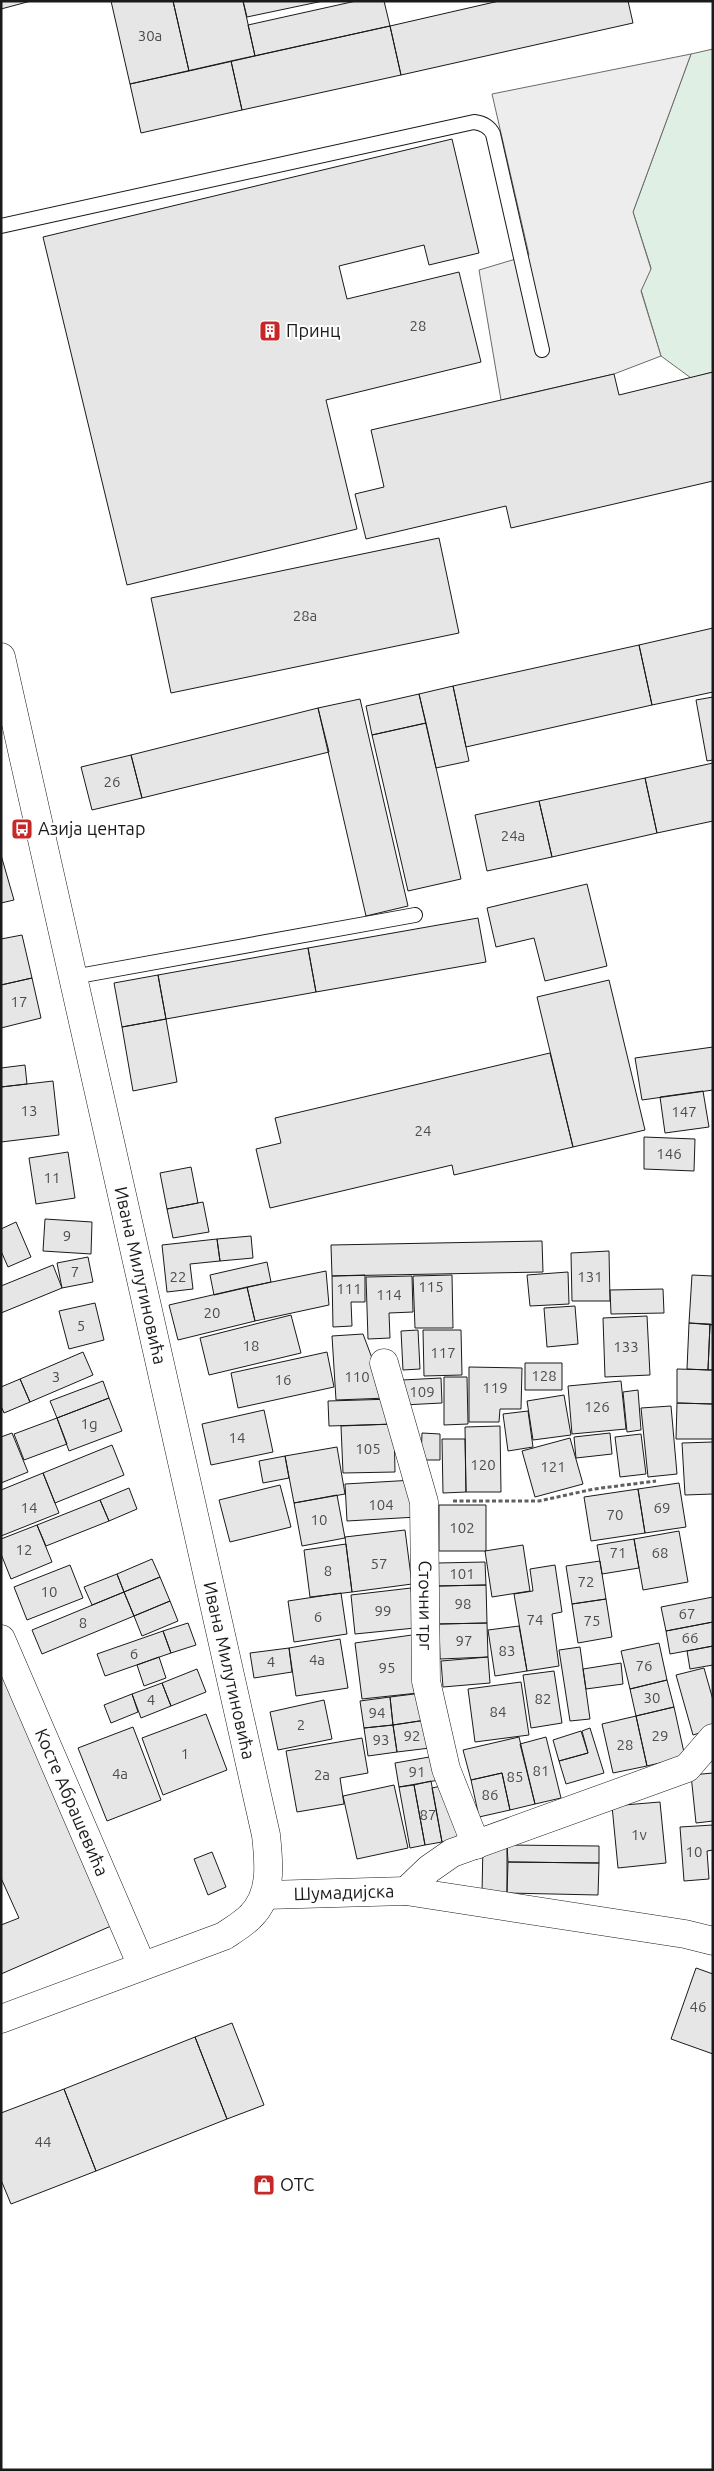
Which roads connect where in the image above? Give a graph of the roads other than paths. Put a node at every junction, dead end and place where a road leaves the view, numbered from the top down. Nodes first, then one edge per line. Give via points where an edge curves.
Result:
1 (1, 226) edge
2 (542, 350) dead end
3 (1, 657) edge
4 (4, 687) edge
5 (415, 915) dead end
6 (73, 977) junction
7 (384, 1363) dead end
8 (1, 1639) edge
9 (713, 1738) edge
10 (476, 1845) junction
11 (406, 1891) junction
12 (266, 1895) junction
13 (713, 1941) edge
14 (142, 1966) junction
15 (1, 2019) edge

1 - 2 lane via 480,123 491,129 493,134
3 - 4 street, Ивана Милутиновића
4 - 6 street, Ивана Милутиновића
5 - 6 lane
6 - 12 street, Ивана Милутиновића via 266,1834 269,1867
7 - 10 street, Сточни трг via 424,1502 426,1681 446,1769
8 - 14 street, Косте Абрашевића
9 - 10 street via 687,1768
10 - 11 street via 452,1853
11 - 12 street, Шумадијска
11 - 13 street, Шумадијска
12 - 14 street via 251,1917 224,1936
14 - 15 street

